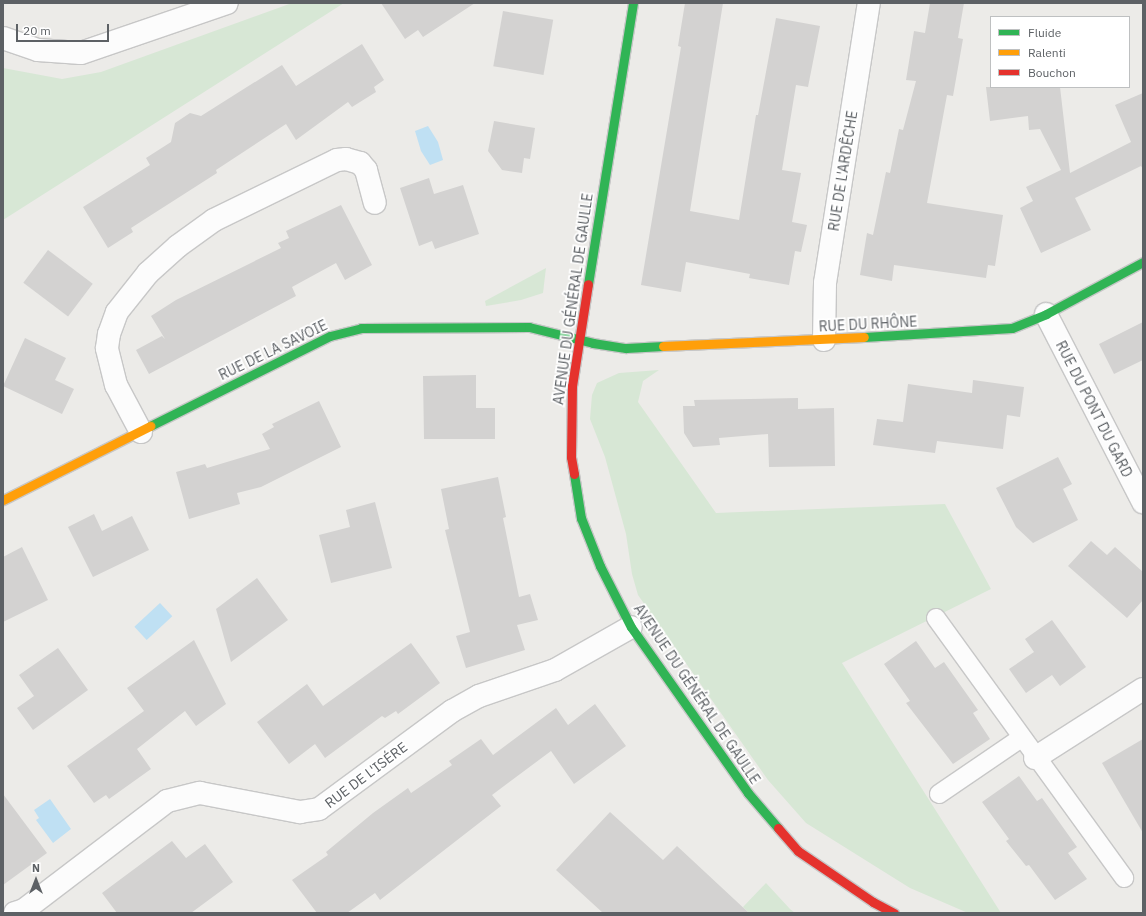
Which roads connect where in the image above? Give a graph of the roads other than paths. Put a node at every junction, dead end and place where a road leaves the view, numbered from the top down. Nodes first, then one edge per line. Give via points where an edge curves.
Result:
1 (227, 3) edge
2 (633, 3) edge
3 (869, 3) edge
4 (3, 38) edge
5 (375, 203) dead end
6 (1143, 262) edge
7 (1046, 314) junction
8 (579, 339) junction
9 (824, 340) junction
10 (141, 432) junction
11 (3, 500) edge
12 (1143, 502) edge
13 (936, 618) dead end
14 (631, 627) junction
15 (1143, 689) edge
16 (1021, 738) junction
17 (1035, 758) junction
18 (939, 794) dead end
19 (1124, 878) dead end
20 (15, 913) edge
21 (894, 913) edge

1 - 4 street via 81,53 32,48
2 - 8 street, AVENUE DU GÉNÉRAL DE GAULLE
3 - 9 street, RUE DE L'ARDÊCHE via 825,283
5 - 10 street via 366,170 360,163 346,159 337,160 214,220 178,246 148,273 117,312 108,334 107,348 116,385
6 - 7 street, RUE DU RHÔNE
7 - 9 street, RUE DU RHÔNE via 1012,328
7 - 12 street, RUE DU PONT DU GARD
8 - 9 street, RUE DU RHÔNE via 626,348
8 - 10 street, RUE DE LA SAVOIE via 529,327 361,328 330,336
8 - 14 street, AVENUE DU GÉNÉRAL DE GAULLE via 571,402 571,457 581,518 600,566
10 - 11 street, RUE DE LA SAVOIE
13 - 16 lane
14 - 20 street, RUE DE L'ISÉRE via 555,670 479,696 456,708 319,809 300,812 204,793 186,794 167,801 24,910
14 - 21 street, AVENUE DU GÉNÉRAL DE GAULLE via 748,793 798,851 873,902
15 - 17 street
16 - 17 lane
16 - 18 lane
17 - 19 lane via 1080,814

